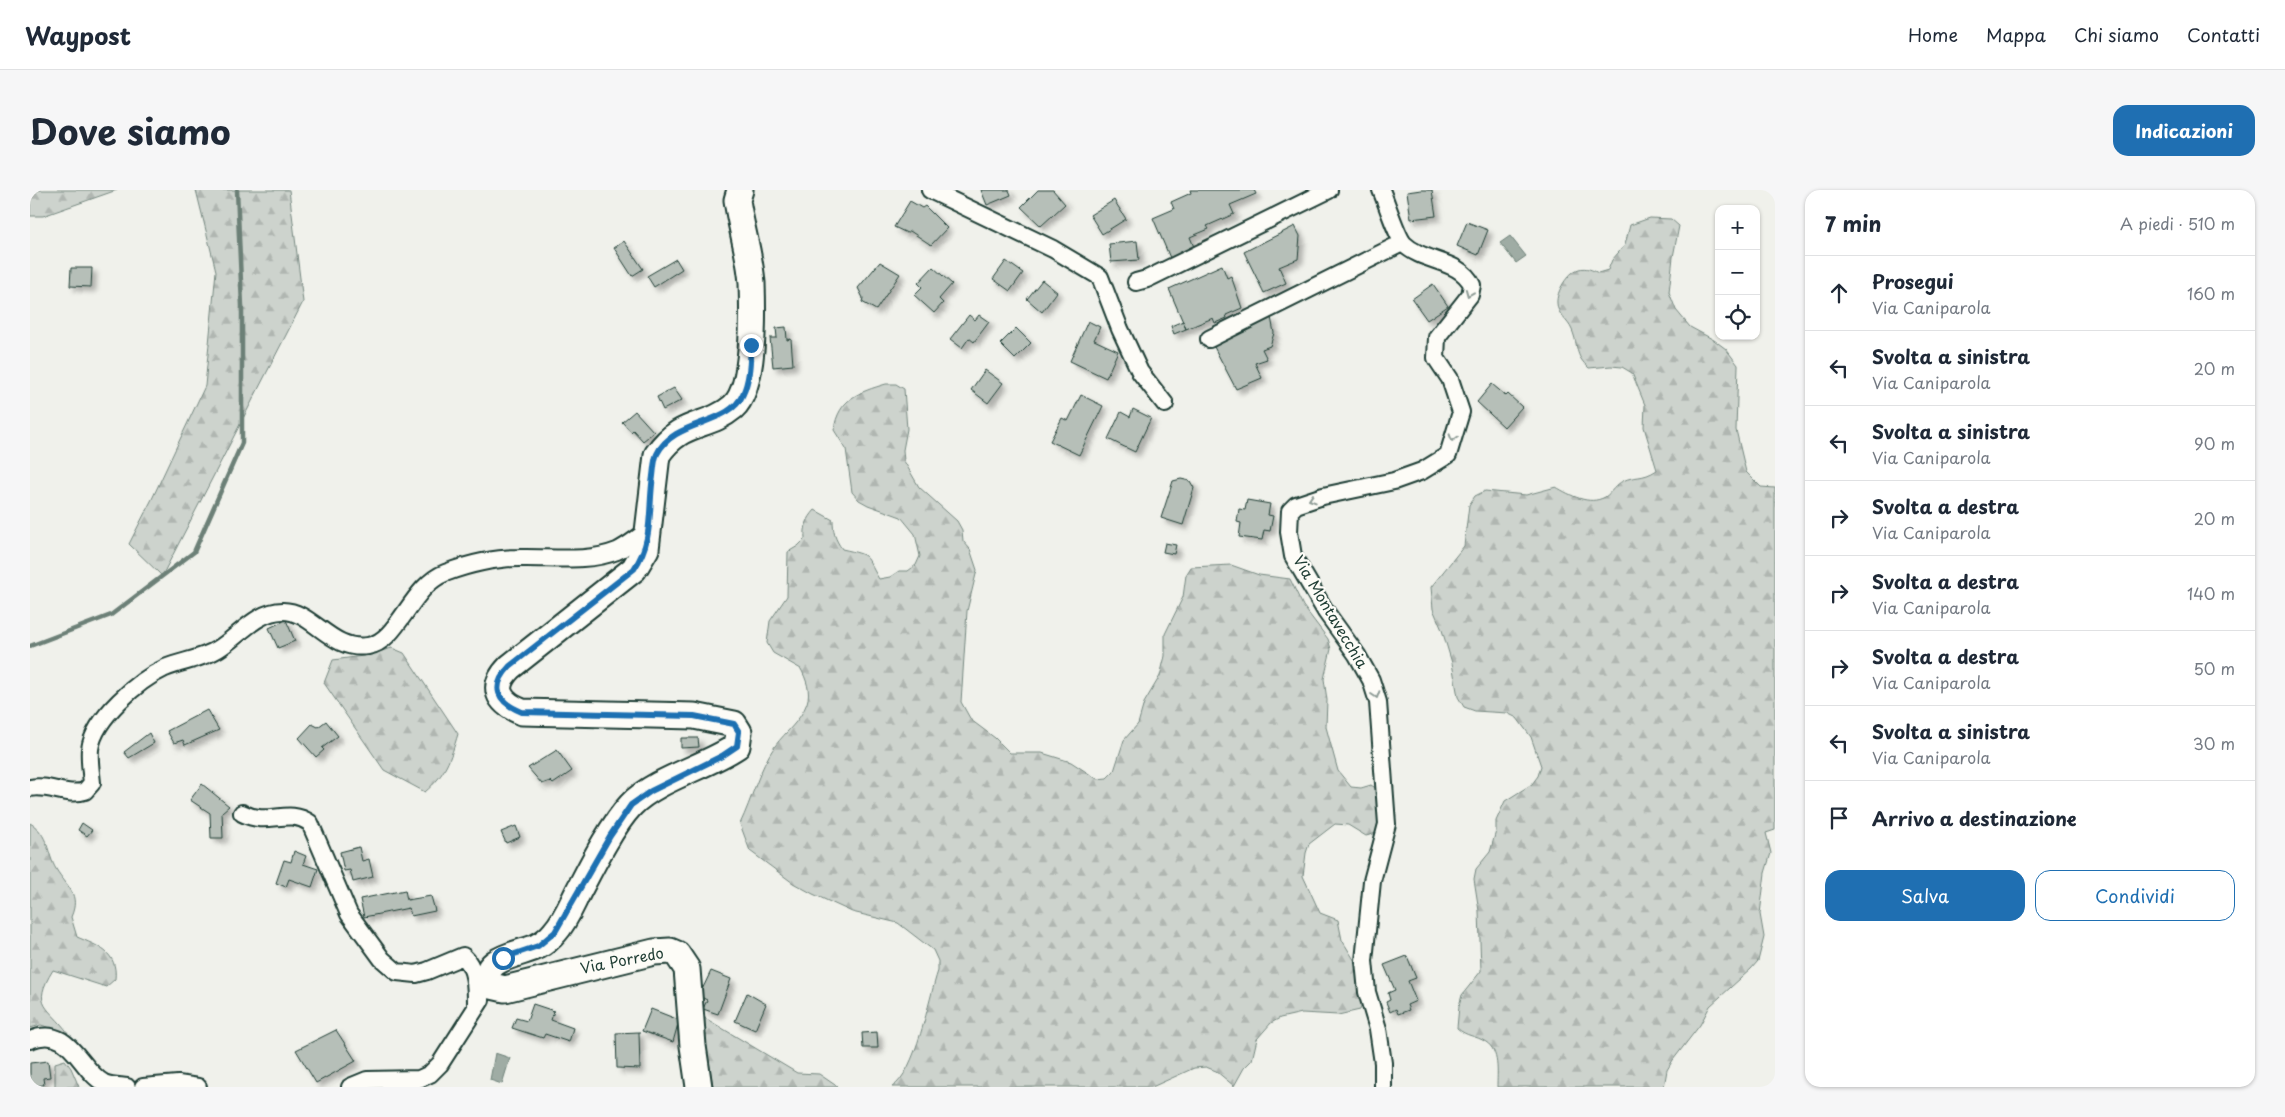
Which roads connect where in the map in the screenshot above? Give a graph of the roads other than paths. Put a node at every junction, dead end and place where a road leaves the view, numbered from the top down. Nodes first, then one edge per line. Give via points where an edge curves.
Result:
1 (930, 190) edge
2 (1329, 190) edge
3 (1381, 190) edge
4 (737, 191) edge
5 (1402, 243) junction
6 (1136, 282) dead end
7 (1209, 339) dead end
8 (1165, 404) dead end
9 (649, 530) junction
10 (30, 788) edge
11 (242, 813) dead end
12 (492, 986) junction
13 (476, 1008) junction
14 (30, 1040) edge
15 (127, 1087) edge
16 (143, 1087) edge
17 (198, 1087) edge
18 (350, 1087) edge
19 (699, 1087) edge
20 (1383, 1087) edge

1 - 8 street via 1054,249 1100,277 1140,372
2 - 6 street
3 - 5 street
4 - 9 main road via 752,283 751,345 746,386 739,402 729,410 682,430 661,449 654,466
5 - 7 street
5 -> 20 street, Via Montavecchia via 1417,254 1463,273 1472,285 1470,295 1437,337 1436,358 1450,379 1461,412 1448,455 1422,471 1394,481 1296,505 1290,511 1289,532 1294,556 1326,612 1358,655 1378,702 1387,824 1372,881 1364,960 1367,992 1378,1029
9 - 10 street via 617,550 603,554 493,560 443,574 419,592 389,635 368,646 340,642 292,612 270,614 256,620 217,650 142,680 121,698 97,730 90,748 92,783 85,791 70,792 40,786
9 - 12 main road via 646,549 634,569 510,666 501,676 498,694 509,706 522,712 694,716 722,720 734,724 739,732 737,746 651,791 631,805 555,932 538,946 498,961 490,971
11 - 13 street via 267,820 293,816 310,823 350,914 382,959 397,972 416,974 463,956 472,971
12 - 13 street
12 - 19 main road, Via Porredo via 512,988 661,951 677,954 687,969
13 - 18 street via 430,1074 419,1078 367,1080
14 - 15 street via 53,1038 64,1043 103,1082
16 - 17 street via 178,1084

